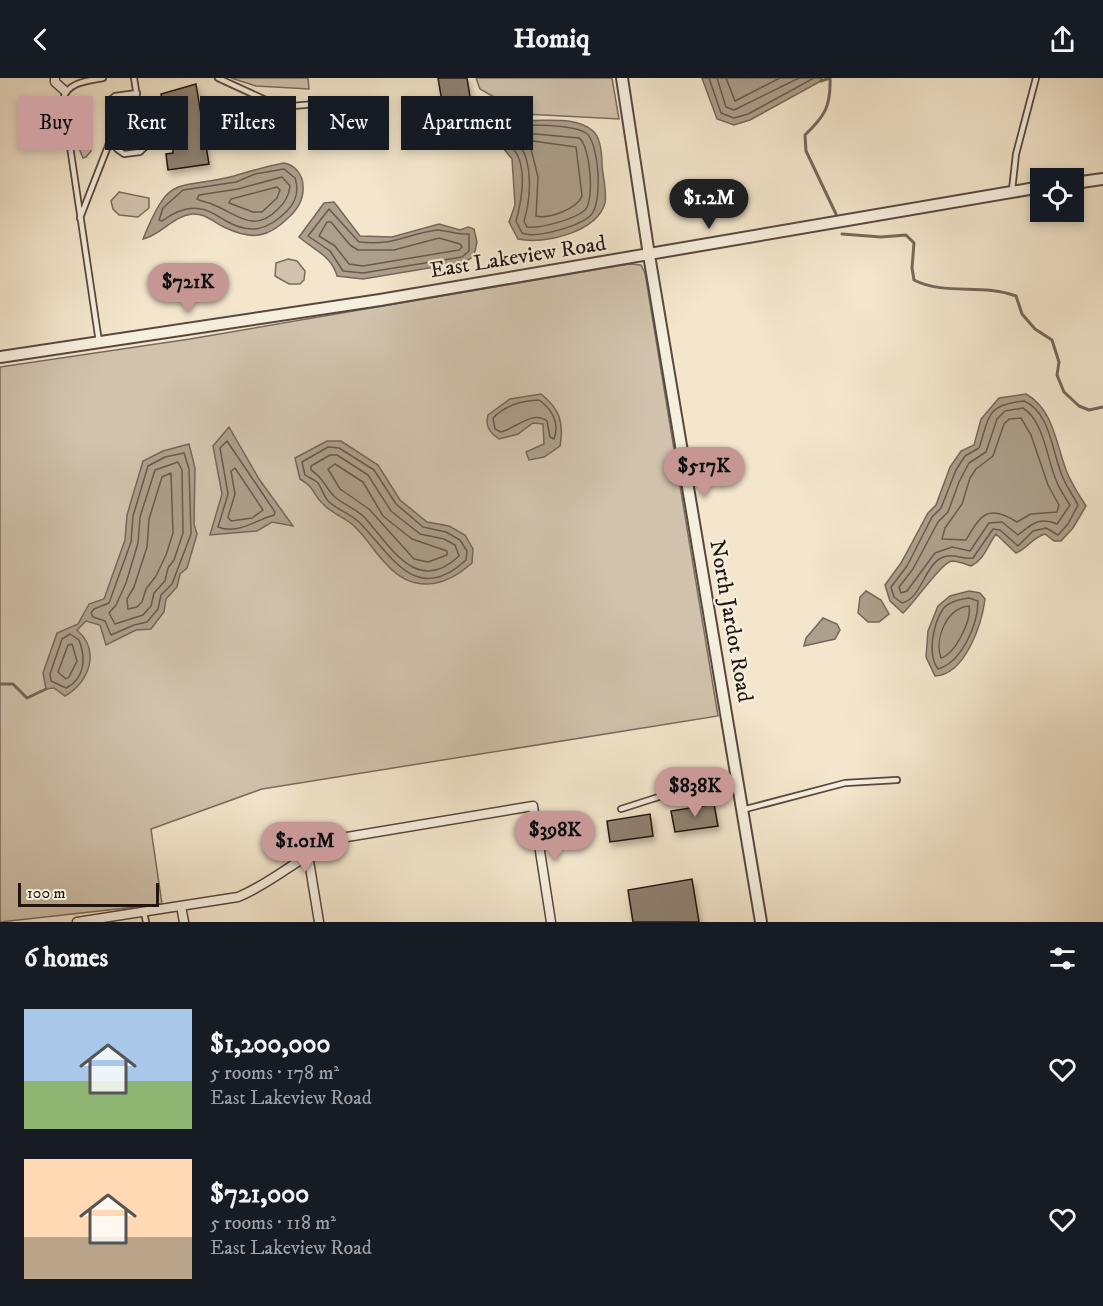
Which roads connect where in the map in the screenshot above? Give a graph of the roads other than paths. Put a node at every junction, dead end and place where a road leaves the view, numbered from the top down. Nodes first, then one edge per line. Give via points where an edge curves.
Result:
1 (55, 78) edge
2 (103, 78) edge
3 (134, 78) edge
4 (218, 78) edge
5 (622, 78) edge
6 (1036, 78) edge
7 (65, 91) junction
8 (137, 93) junction
9 (115, 96) edge
10 (137, 96) edge
11 (308, 105) edge
12 (106, 150) edge
13 (118, 150) edge
14 (142, 150) edge
15 (1103, 179) edge
16 (1084, 182) edge
17 (1030, 188) edge
18 (1012, 190) junction
19 (80, 218) junction
20 (649, 255) junction
21 (99, 342) junction
22 (0, 357) edge
23 (897, 780) dead end
24 (738, 781) junction
25 (621, 809) dead end
26 (742, 810) junction
27 (308, 855) junction
28 (182, 906) junction
29 (144, 912) junction
30 (77, 922) edge
31 (146, 922) edge
32 (184, 922) edge
33 (319, 922) edge
34 (548, 922) edge
35 (761, 922) edge

1 - 7 street
2 - 7 lane
3 - 8 lane
4 - 11 lane via 281,107
5 - 20 street, North Jardot Road
6 - 18 lane via 1016,154
7 - 19 lane
8 - 9 lane
8 - 10 lane
12 - 19 lane
13 - 14 lane via 124,154
15 - 16 street
17 - 18 street, East Lakeview Road
18 - 20 street, East Lakeview Road
19 - 21 lane
20 - 21 street, East Lakeview Road
20 - 24 street, North Jardot Road
21 - 22 street, East Lakeview Road
23 - 26 lane via 845,783
24 - 25 lane via 671,793
24 - 26 street, North Jardot Road
26 - 35 street, North Jardot Road
27 - 28 street via 260,888 238,897
27 - 33 street
27 - 34 street via 341,838 533,806
28 - 29 street
28 - 32 street
29 - 30 street
29 - 31 lane

